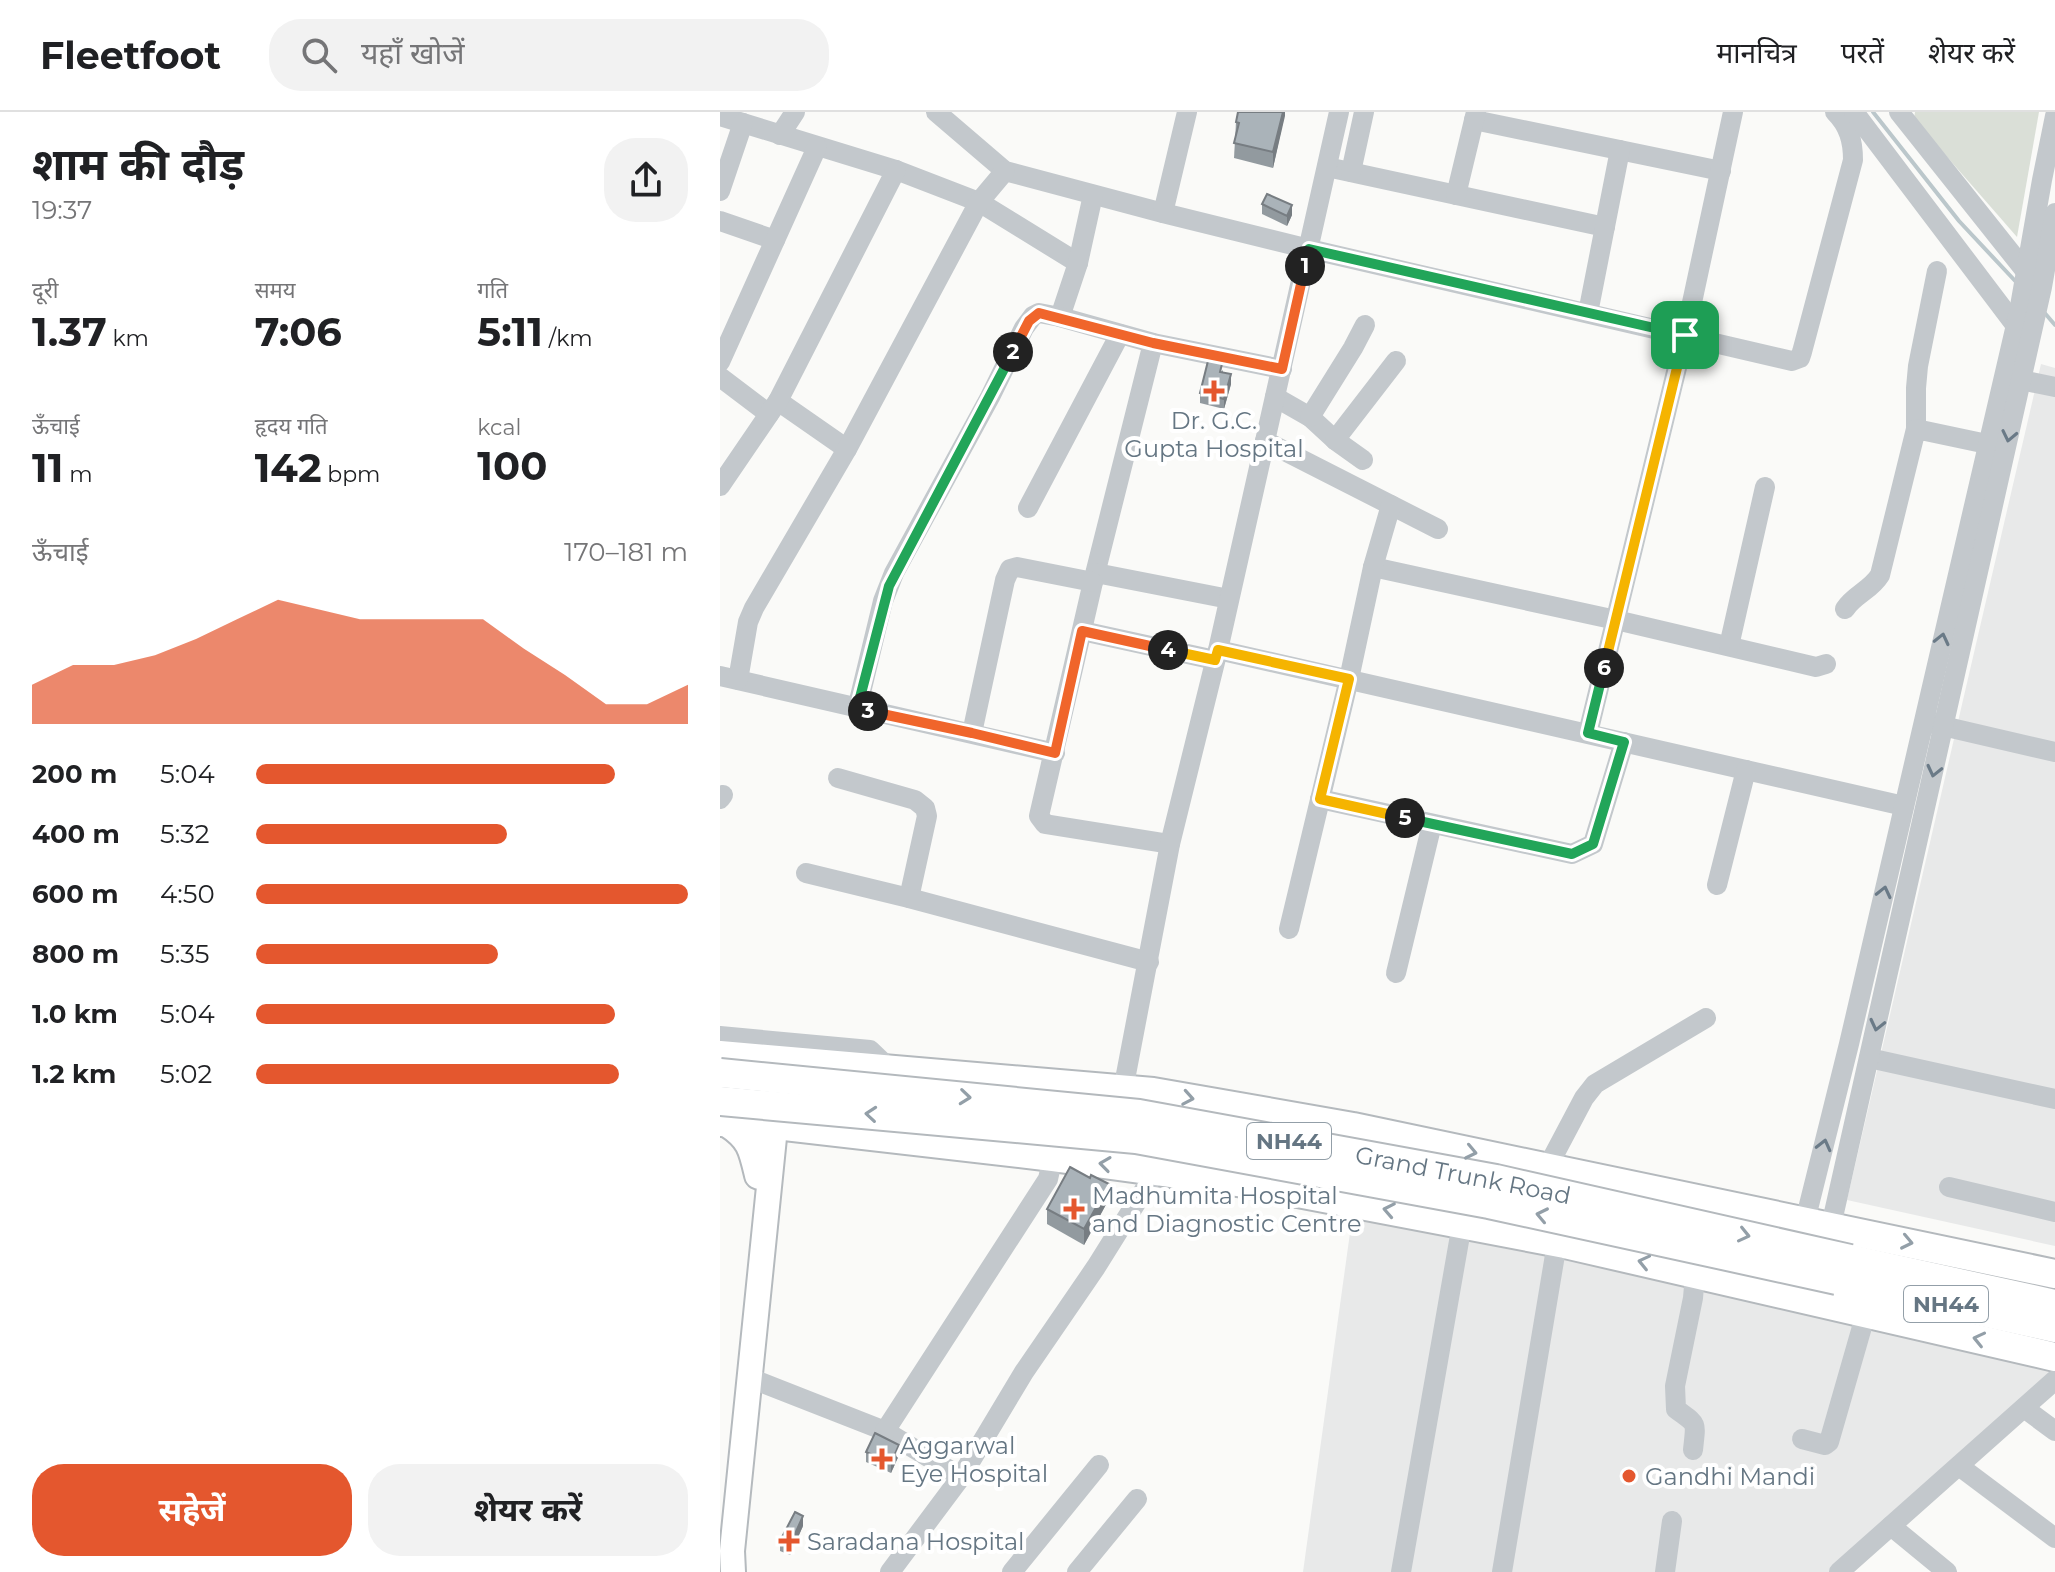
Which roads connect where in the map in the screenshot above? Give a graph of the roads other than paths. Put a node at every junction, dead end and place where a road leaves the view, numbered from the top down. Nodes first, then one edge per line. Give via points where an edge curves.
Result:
1 (795, 112) edge
2 (936, 112) edge
3 (1187, 112) edge
4 (1339, 112) edge
5 (1364, 112) edge
6 (1733, 112) edge
7 (1835, 112) edge
8 (1854, 112) edge
9 (1899, 112) edge
10 (720, 116) edge
11 (1475, 116) edge
12 (2055, 116) edge
13 (959, 120) edge
14 (743, 123) junction
15 (780, 135) junction
16 (817, 147) junction
17 (1620, 150) junction
18 (1327, 167) junction
19 (896, 170) junction
20 (1005, 171) junction
21 (1721, 171) junction
22 (1351, 172) junction
23 (720, 191) edge
24 (1093, 195) junction
25 (1456, 195) junction
26 (979, 202) junction
27 (1163, 213) junction
28 (2055, 213) edge
29 (720, 221) edge
30 (1605, 227) junction
31 (775, 240) junction
32 (1309, 249) junction
33 (1078, 263) junction
34 (1937, 271) dead end
35 (2035, 280) junction
36 (1588, 313) junction
37 (1060, 317) junction
38 (2022, 323) junction
39 (1365, 325) dead end
40 (1120, 334) junction
41 (1685, 335) junction
42 (1153, 343) junction
43 (1396, 361) dead end
44 (720, 362) edge
45 (1282, 369) junction
46 (2012, 378) junction
47 (723, 387) edge
48 (2055, 387) edge
49 (1275, 397) junction
50 (773, 408) junction
51 (1310, 417) junction
52 (1916, 429) junction
53 (1335, 440) junction
54 (1265, 441) junction
55 (1987, 444) junction
56 (847, 449) junction
57 (1363, 460) dead end
58 (720, 486) edge
59 (1765, 487) dead end
60 (1391, 505) junction
61 (1028, 508) dead end
62 (1438, 529) dead end
63 (1373, 567) junction
64 (1094, 578) junction
65 (1229, 599) junction
66 (1845, 609) dead end
67 (1616, 620) junction
68 (1082, 631) junction
69 (1729, 646) junction
70 (1216, 655) junction
71 (1826, 664) dead end
72 (729, 678) edge
73 (1349, 679) junction
74 (857, 709) junction
75 (1923, 722) junction
76 (1945, 727) junction
77 (972, 733) junction
78 (1588, 733) junction
79 (1624, 742) junction
80 (2055, 752) edge
81 (1055, 753) junction
82 (1746, 770) junction
83 (838, 778) dead end
84 (1320, 799) junction
85 (1904, 806) junction
86 (1432, 824) junction
87 (1170, 844) junction
88 (806, 873) dead end
89 (1717, 885) dead end
90 (909, 898) junction
91 (1289, 929) dead end
92 (1149, 962) junction
93 (1396, 973) dead end
94 (1706, 1018) dead end
95 (720, 1036) edge
96 (720, 1055) edge
97 (1869, 1058) junction
98 (782, 1061) junction
99 (892, 1071) junction
100 (720, 1073) edge
101 (1123, 1090) junction
102 (2055, 1099) edge
103 (1241, 1108) junction
104 (739, 1124) edge
105 (1053, 1157) junction
106 (1547, 1168) junction
107 (1156, 1171) junction
108 (759, 1175) joint
109 (1234, 1181) junction
110 (1949, 1187) dead end
111 (2055, 1212) edge
112 (1462, 1224) junction
113 (1818, 1224) junction
114 (1557, 1243) junction
115 (1843, 1270) junction
116 (1695, 1274) junction
117 (2055, 1274) edge
118 (2055, 1304) edge
119 (1866, 1313) junction
120 (2055, 1328) edge
121 (2055, 1357) edge
122 (750, 1378) junction
123 (2055, 1380) edge
124 (2024, 1408) junction
125 (885, 1431) junction
126 (2055, 1431) edge
127 (1802, 1439) dead end
128 (1693, 1450) dead end
129 (1099, 1465) dead end
130 (1959, 1466) junction
131 (961, 1477) junction
132 (1137, 1499) dead end
133 (1672, 1521) dead end
134 (1891, 1526) junction
135 (2055, 1538) edge
136 (720, 1549) edge
137 (730, 1572) edge
138 (890, 1572) edge
139 (1012, 1572) edge
140 (1077, 1572) edge
141 (1401, 1572) edge
142 (1502, 1572) edge
143 (1665, 1572) edge
144 (1839, 1572) edge
145 (1947, 1572) edge

1 - 15 street
2 - 13 street
3 - 27 street
4 - 18 street
5 - 22 street
6 - 21 street
7 - 41 street via 1853,143 1853,160 1800,358 1792,361
8 - 38 street
9 - 35 street
10 - 14 street
11 - 17 street
11 - 25 street
12 - 35 street via 2042,180
13 - 20 street
14 - 15 street
14 - 23 street
15 - 16 street
16 - 19 street
16 - 31 street
17 - 21 street
17 - 30 street
18 - 22 street
18 - 32 street
19 - 26 street
19 - 50 street
20 - 24 street
20 - 26 street
21 - 41 street
22 - 25 street
24 - 27 street
24 - 33 street
25 - 30 street
26 - 33 street
26 - 56 street
27 - 32 street
28 - 35 street
29 - 31 street
30 - 36 street
31 - 44 street
32 - 36 street
32 - 45 street
33 - 37 street
34 - 52 street via 1918,366
35 - 38 street
36 - 41 street
37 - 40 street
37 - 74 street via 1039,313 1029,321 894,573
38 - 46 street
39 - 51 street
40 - 42 street
40 - 61 street
41 - 67 street
42 - 45 street
42 - 64 street
43 - 53 street
45 - 49 street
46 - 48 street
46 - 55 street
46 -> 76 street
47 - 50 street
49 - 51 street
49 - 54 street
50 - 56 street
50 - 58 street
51 - 53 street
52 - 55 street
52 - 66 street via 1880,575
53 - 57 street
54 - 60 street
54 - 65 street
75 -> 55 street
56 - 72 street via 754,608
59 - 69 street
60 - 62 street
60 - 63 street
63 - 67 street
63 - 73 street
64 - 65 street
64 - 68 street
64 - 77 street via 1010,569
65 - 70 street
67 - 69 street
67 - 78 street
68 - 70 street
68 - 81 street
69 - 71 street via 1816,667
70 - 73 street
70 - 87 street
72 - 74 street
73 - 78 street
73 - 84 street
74 - 77 street
75 - 76 street
75 - 85 street
76 - 80 street
76 -> 97 street
77 - 81 street
78 - 79 street
79 - 82 street
79 - 86 street via 1593,844 1576,854
81 - 87 street via 1041,821
82 - 85 street
82 - 89 street
83 - 90 street via 915,800 925,808
84 - 86 street
84 - 91 street
113 -> 85 street via 1849,1044
86 - 93 street
87 - 92 street
88 - 90 street
90 - 92 street
92 - 101 street
94 - 106 street via 1595,1084
95 - 99 street via 870,1050
96 - 98 highway
97 - 102 street
97 - 113 street
98 - 99 highway
98 - 104 main road
99 - 101 highway
100 -> 115 highway, Grand Trunk Road / NH44, bridge via 1139,1114 1496,1179
101 -> 103 highway
103 -> 106 highway
103 - 109 highway
104 - 105 highway
104 - 108 highway
115 -> 104 highway, Grand Trunk Road / NH44, bridge via 1136,1139
104 - 122 main road
107 -> 105 highway
105 - 125 street via 1048,1179
106 - 113 highway
107 - 109 highway
107 - 131 street
108 - 136 main road
112 -> 109 highway
110 - 111 street
112 - 114 highway
112 - 141 street
113 -> 117 highway
116 -> 114 highway
114 - 142 street
115 - 118 highway, Grand Trunk Road / NH44
115 - 120 highway, Grand Trunk Road / NH44
116 - 119 highway
116 - 128 street via 1675,1386 1676,1409 1695,1424
121 -> 119 highway
119 - 127 street via 1829,1442
122 - 125 street
122 - 137 main road
123 - 124 street
124 - 126 street
124 - 130 street
125 - 131 street
129 - 139 street
130 - 134 street
130 - 135 street
131 - 138 street
132 - 140 street
133 - 143 street
134 - 144 street
134 - 145 street
136 - 137 street

